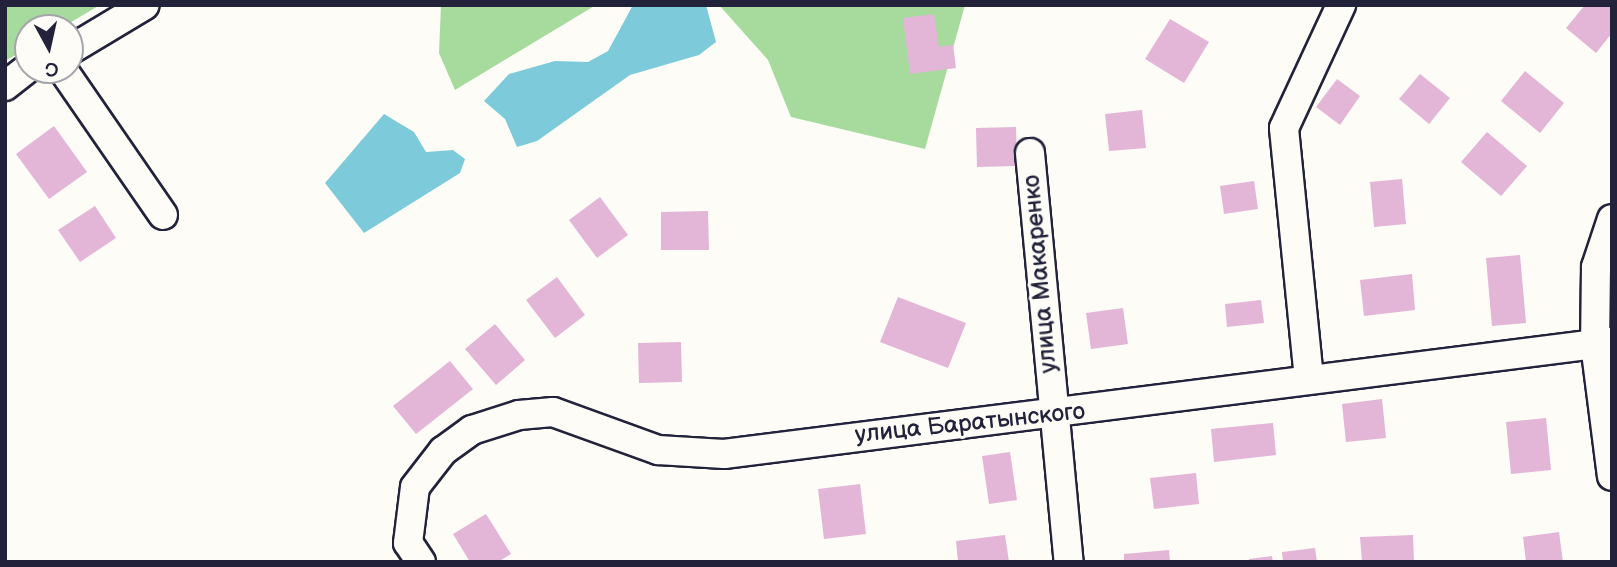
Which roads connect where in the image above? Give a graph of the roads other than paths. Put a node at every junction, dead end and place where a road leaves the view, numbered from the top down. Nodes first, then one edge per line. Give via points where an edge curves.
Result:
1 (145, 5) edge
2 (1341, 5) edge
3 (84, 42) edge
4 (73, 84) edge
5 (1030, 153) dead end
6 (163, 215) dead end
7 (1612, 219) edge
8 (1604, 343) edge
9 (1309, 379) junction
10 (1053, 416) junction
11 (1612, 476) edge
12 (415, 552) edge
13 (1069, 562) edge

1 - 3 street
2 - 9 street via 1284,128
4 - 6 street
5 - 10 street, улица Макаренко
7 - 8 street via 1596,267
8 - 9 street, улица Баратынского
8 - 11 street
9 - 10 street, улица Баратынского
10 - 12 street, улица Баратынского via 979,418 724,454 657,450 553,412 519,415 472,430 443,451 415,487
10 - 13 street, улица Макаренко

